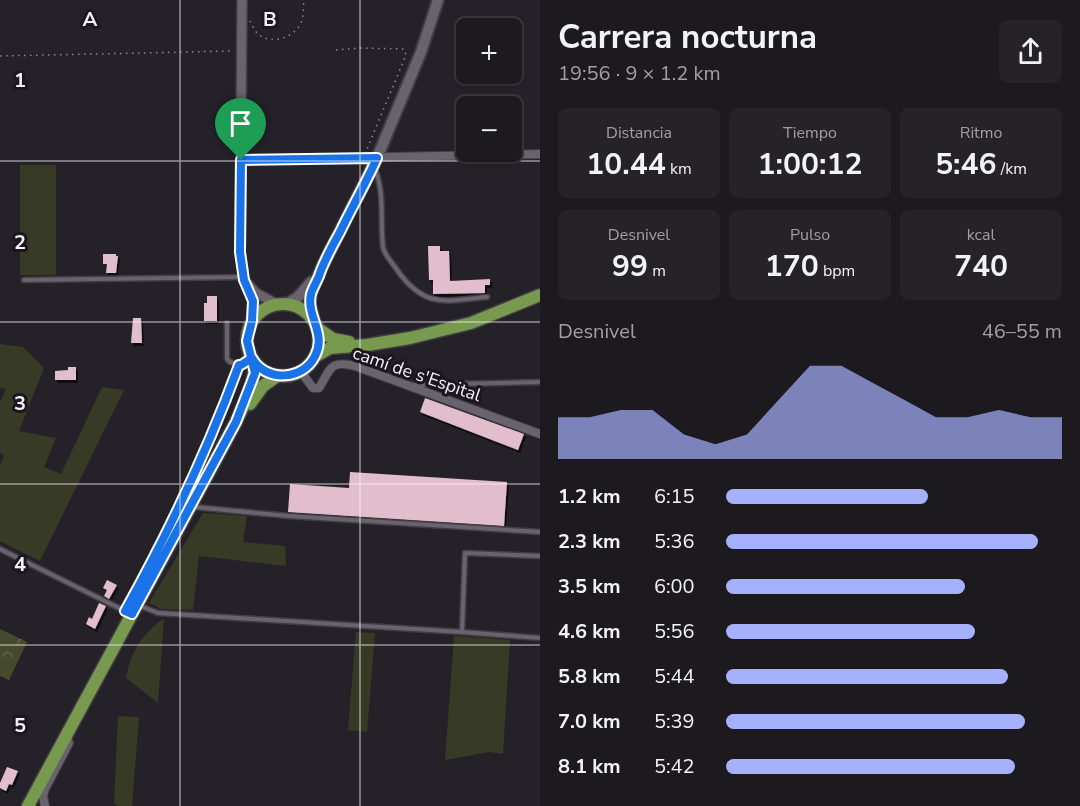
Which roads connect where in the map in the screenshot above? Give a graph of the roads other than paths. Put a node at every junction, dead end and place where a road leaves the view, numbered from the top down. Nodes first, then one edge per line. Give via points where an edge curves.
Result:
1 (242, 0) edge
2 (438, 0) edge
3 (540, 154) edge
4 (241, 160) junction
5 (376, 162) junction
6 (321, 267) junction
7 (244, 278) junction
8 (24, 280) dead end
9 (540, 294) edge
10 (487, 297) dead end
11 (282, 304) junction
12 (252, 321) junction
13 (227, 323) dead end
14 (316, 324) junction
15 (374, 343) junction
16 (316, 356) junction
17 (253, 360) junction
18 (301, 372) junction
19 (277, 376) junction
20 (540, 382) edge
21 (406, 385) junction
22 (236, 422) junction
23 (540, 434) edge
24 (190, 507) junction
25 (540, 532) edge
26 (1, 551) edge
27 (540, 556) edge
28 (135, 609) junction
29 (462, 632) junction
30 (540, 639) edge
31 (67, 734) junction
32 (28, 806) edge
33 (45, 806) edge

1 - 4 street
2 - 5 main road
3 - 5 street
4 - 5 street via 363,158
4 - 7 street via 240,252
5 - 6 main road
5 - 10 lane via 383,250 400,273 421,294 439,302
6 - 11 main road via 306,290
6 - 14 main road via 311,293
7 - 8 lane
7 - 11 street via 256,293
7 - 12 street via 253,301
9 - 15 main road via 471,323
11 - 12 main road via 259,313
11 - 14 main road via 303,309
12 - 17 main road via 247,341
13 - 17 lane via 227,359 239,365
14 - 15 main road via 333,339
14 - 16 main road
15 - 16 main road via 330,348
16 - 18 main road
17 - 19 main road via 264,371
17 - 22 main road via 252,385
18 - 19 main road
18 - 21 street, camí de s'Espital via 313,388 319,388 330,369 340,363
19 - 22 main road via 260,390
20 - 21 lane
21 - 23 street, camí de s'Espital
22 - 24 main road
24 - 25 lane
24 - 28 main road
26 - 28 lane
27 - 29 lane via 465,553
28 - 29 lane
28 - 31 main road
29 - 30 lane
31 - 32 main road
31 - 33 street via 69,743 45,789

